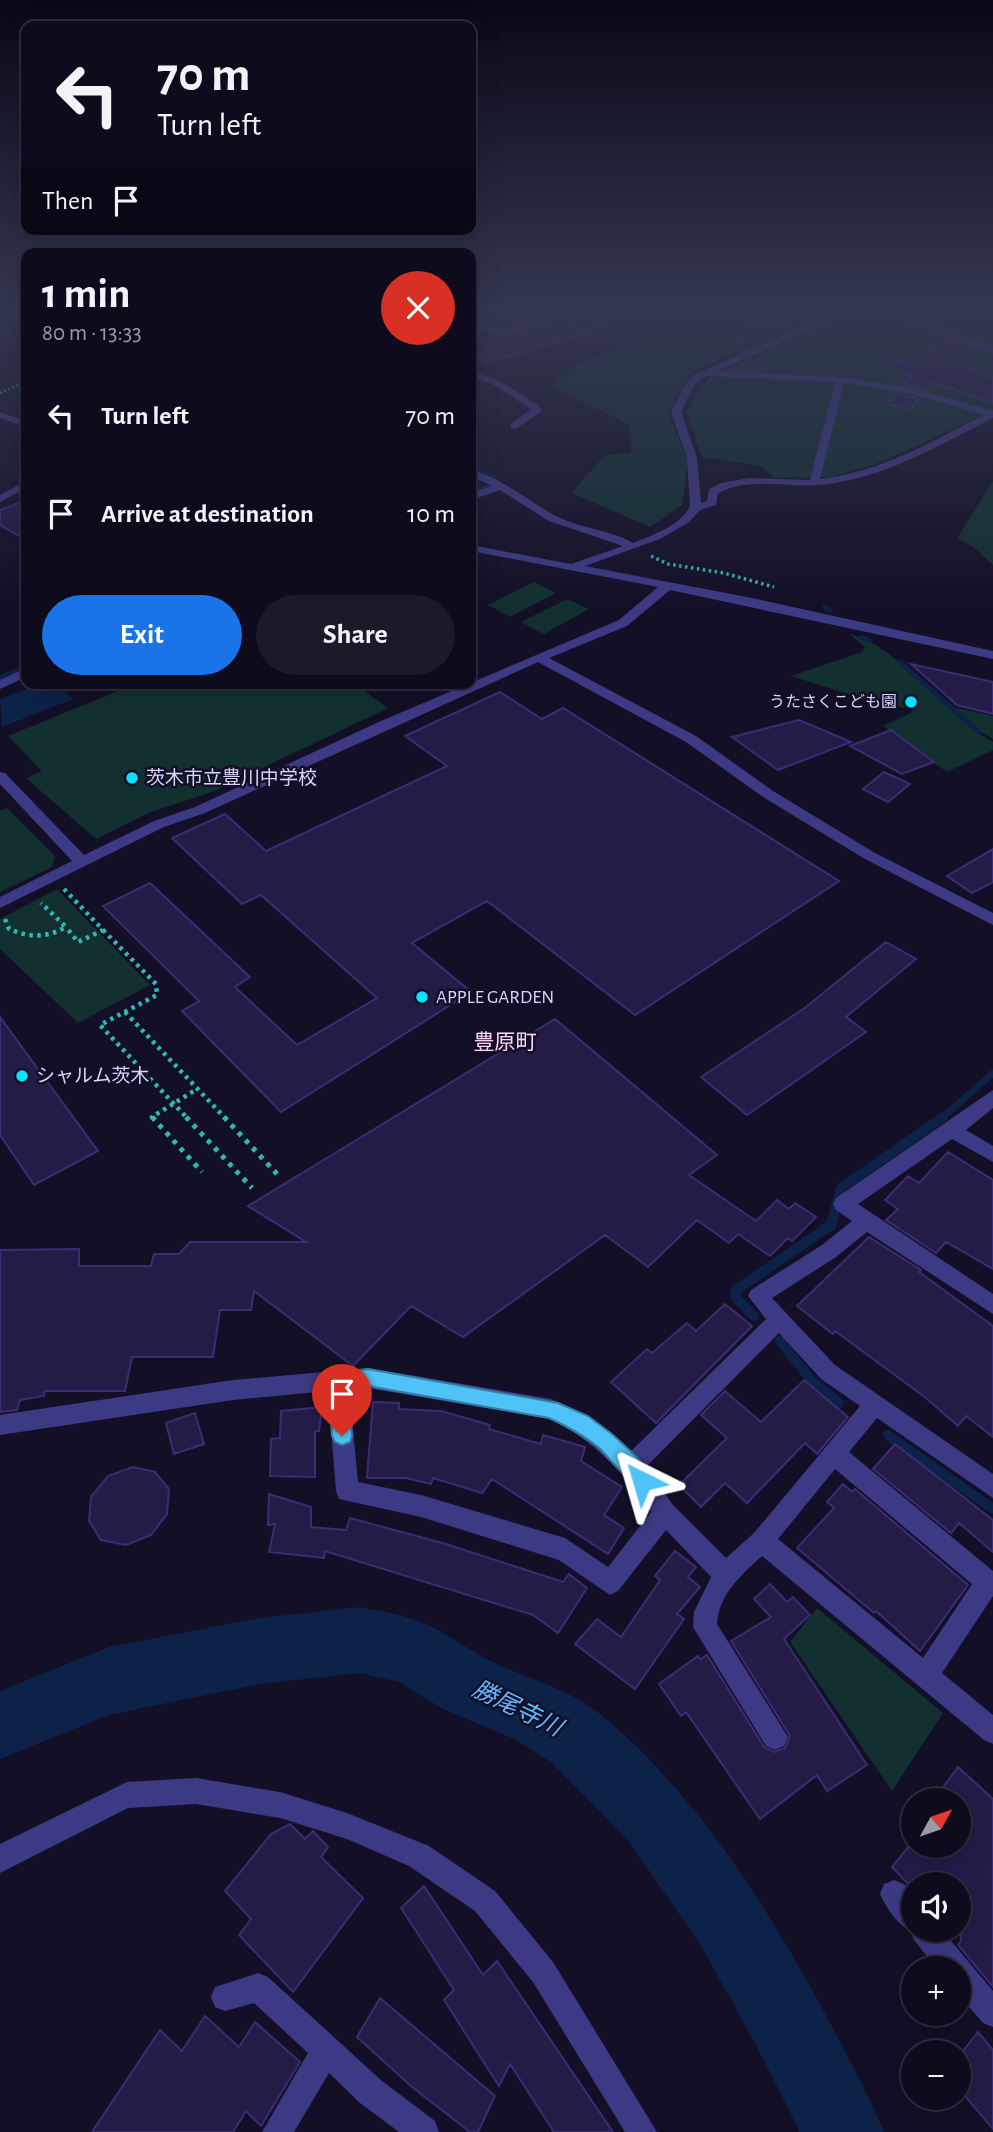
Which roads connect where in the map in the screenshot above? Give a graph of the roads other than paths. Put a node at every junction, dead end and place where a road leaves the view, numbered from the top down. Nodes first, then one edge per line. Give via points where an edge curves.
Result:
1 (536, 408) edge
2 (678, 408) edge
3 (833, 408) edge
4 (974, 408) edge
5 (993, 414) edge
6 (0, 415) edge
7 (21, 422) edge
8 (514, 426) dead end
9 (476, 475) edge
10 (814, 483) junction
11 (501, 486) junction
12 (21, 487) edge
13 (476, 495) edge
14 (0, 499) edge
15 (696, 508) junction
16 (631, 546) junction
17 (476, 549) edge
18 (569, 568) junction
19 (667, 586) junction
20 (993, 655) edge
21 (538, 657) junction
22 (21, 674) edge
23 (0, 685) edge
24 (476, 685) edge
25 (467, 689) edge
26 (0, 776) edge
27 (82, 862) junction
28 (1, 909) edge
29 (993, 920) edge
30 (993, 1097) edge
31 (985, 1112) edge
32 (951, 1130) junction
33 (993, 1155) edge
34 (866, 1221) junction
35 (993, 1305) edge
36 (779, 1319) junction
37 (338, 1380) junction
38 (874, 1405) junction
39 (0, 1425) edge
40 (835, 1455) junction
41 (631, 1465) junction
42 (993, 1487) edge
43 (665, 1513) junction
44 (762, 1541) junction
45 (725, 1574) junction
46 (926, 1676) junction
47 (993, 1731) edge
48 (775, 1737) dead end
49 (0, 1859) edge
50 (894, 1894) dead end
51 (901, 1902) edge
52 (934, 1942) edge
53 (945, 1956) edge
54 (971, 1987) edge
55 (225, 1997) dead end
56 (993, 2013) edge
57 (326, 2051) junction
58 (277, 2132) edge
59 (424, 2132) edge
60 (642, 2132) edge

1 - 8 street via 531,417
2 - 15 street via 690,446
3 - 10 street
4 - 5 street
5 - 10 street via 886,466
6 - 7 street
9 - 11 street
10 - 15 street via 747,481 720,487 713,491 712,503
11 - 13 street
11 - 16 street via 554,519 611,534
12 - 14 street
15 - 16 street via 673,529
16 - 18 street
17 - 18 street
18 - 19 street
19 - 20 street
19 - 21 street via 623,623
21 - 24 street
21 - 29 street via 691,738 768,794 836,835
22 - 23 street
25 - 27 street
26 - 27 street
27 - 28 street
30 - 31 street
31 - 32 street
32 - 33 street
32 - 34 street via 843,1204
34 - 35 street
34 - 36 street via 829,1251 758,1296
36 - 38 street via 828,1372
36 - 41 street
37 - 39 street via 233,1390
37 - 41 street via 368,1378 551,1409 581,1423
37 - 43 street via 347,1491 421,1506 565,1550 610,1583
38 - 40 street
38 - 42 street
40 - 44 street
40 - 46 street via 988,1582
41 - 43 street
43 - 45 street
44 - 45 street
44 - 46 street
45 - 48 street via 706,1612 705,1627
46 - 47 street
49 - 60 street via 127,1796 196,1791 280,1805 419,1856 485,1901 543,1972
50 - 51 street
52 - 53 street
54 - 56 street
55 - 57 street via 258,1987
57 - 58 street
57 - 59 street

